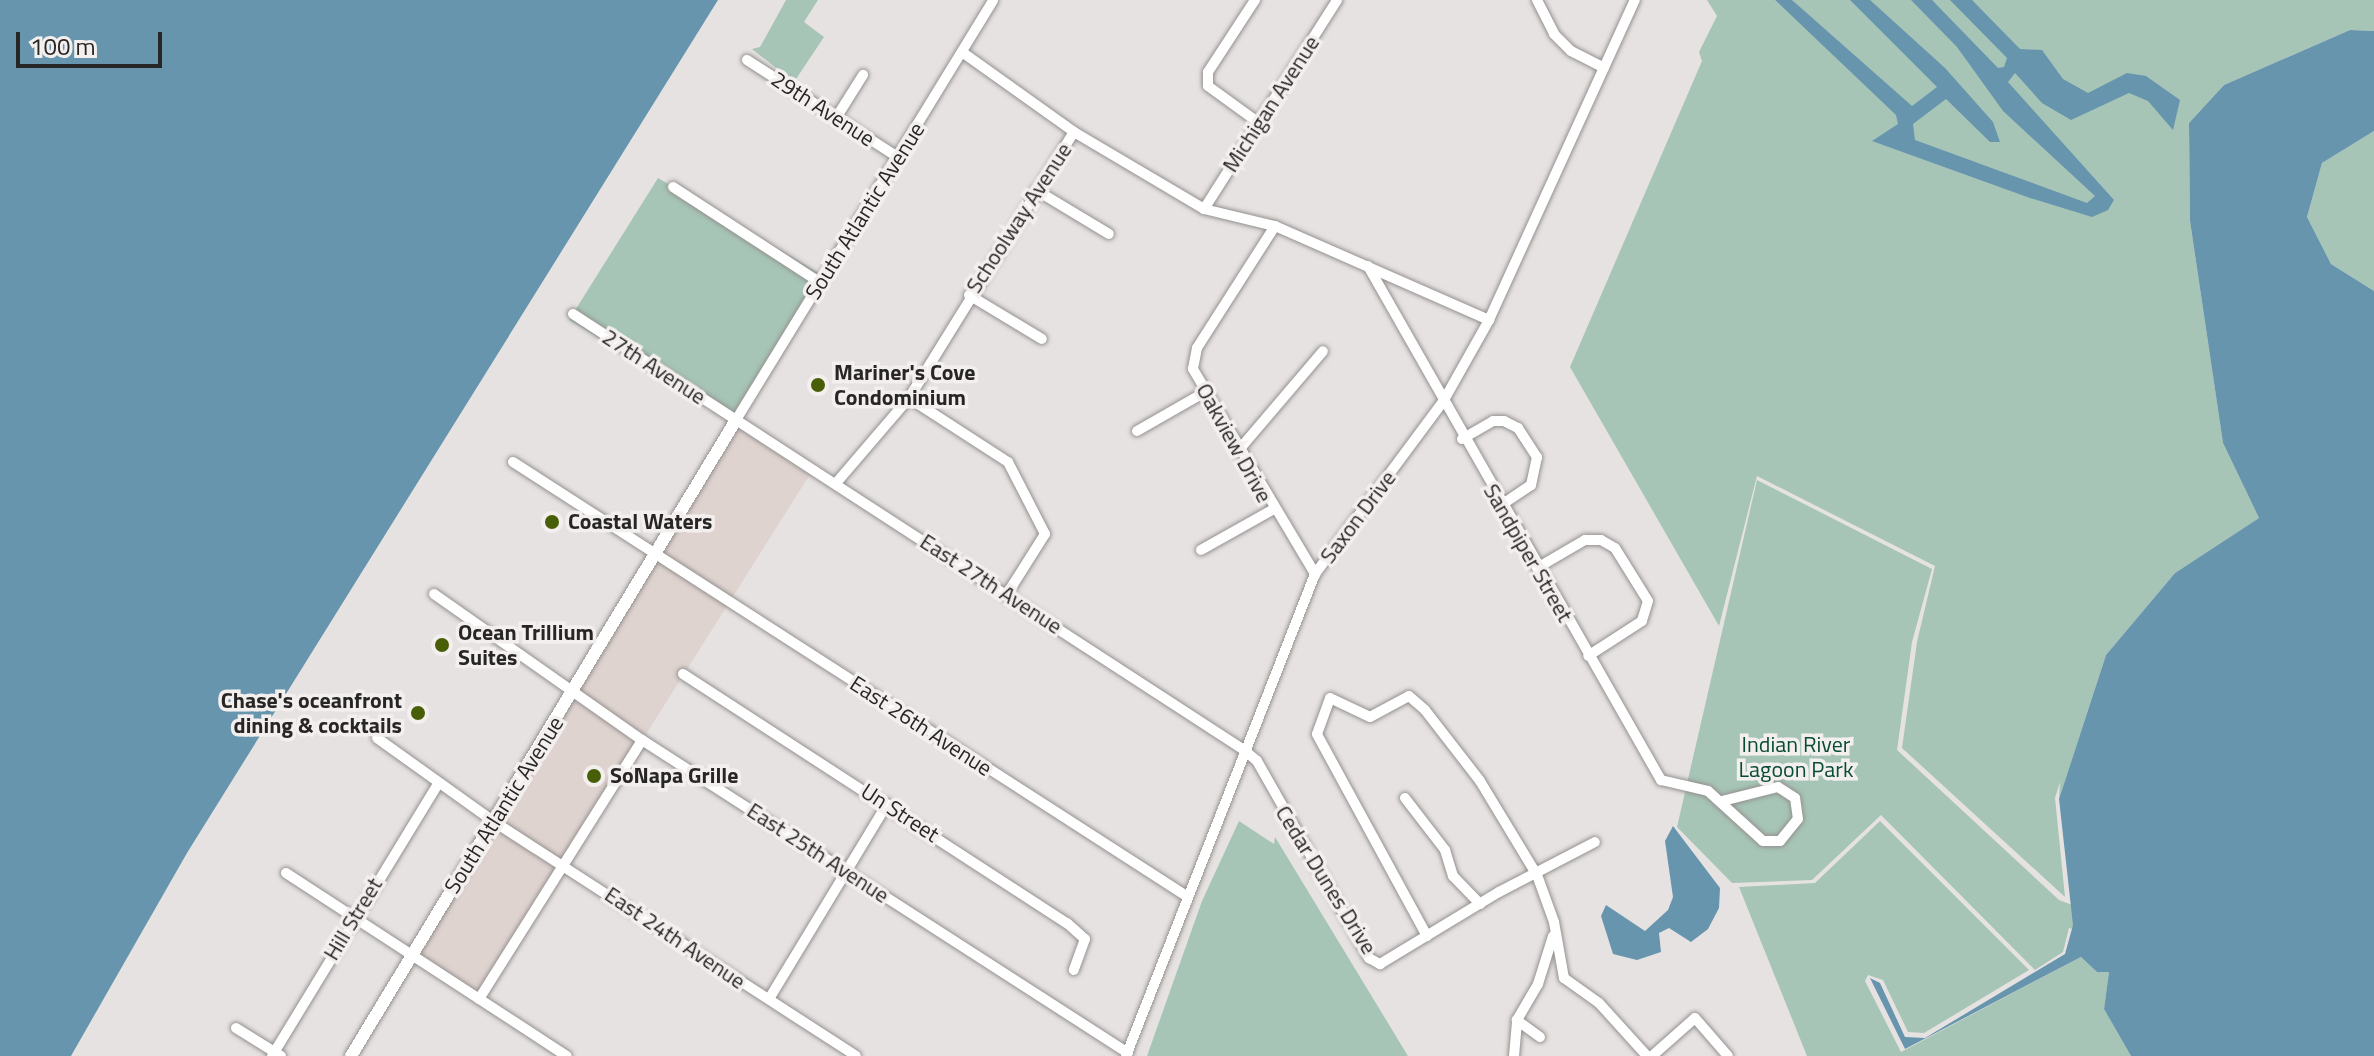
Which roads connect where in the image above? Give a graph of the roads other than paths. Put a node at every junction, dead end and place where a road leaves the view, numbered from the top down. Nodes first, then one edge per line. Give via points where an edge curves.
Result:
1 (993, 0) edge
2 (1255, 0) edge
3 (1337, 0) edge
4 (1537, 0) edge
5 (1635, 0) edge
6 (962, 52) junction
7 (747, 60) dead end
8 (1604, 68) junction
9 (863, 75) dead end
10 (836, 118) junction
11 (1259, 123) junction
12 (1074, 132) junction
13 (899, 158) junction
14 (673, 187) dead end
15 (1036, 190) junction
16 (1204, 209) junction
17 (1275, 226) junction
18 (1109, 234) dead end
19 (1368, 266) junction
20 (821, 283) junction
21 (969, 295) junction
22 (573, 314) dead end
23 (1489, 320) junction
24 (1042, 339) dead end
25 (1323, 351) dead end
26 (1205, 392) junction
27 (909, 398) junction
28 (1444, 400) junction
29 (736, 420) junction
30 (1137, 431) dead end
31 (1462, 439) junction
32 (1238, 451) junction
33 (513, 462) dead end
34 (837, 482) junction
35 (1501, 505) junction
36 (1272, 510) junction
37 (1201, 550) dead end
38 (656, 553) junction
39 (1537, 568) junction
40 (1315, 574) junction
41 (434, 594) dead end
42 (1007, 594) junction
43 (1588, 656) junction
44 (683, 674) dead end
45 (573, 693) junction
46 (377, 738) dead end
47 (642, 740) junction
48 (1244, 750) junction
49 (438, 784) junction
50 (1405, 798) dead end
51 (1722, 801) junction
52 (887, 804) junction
53 (493, 821) junction
54 (1595, 842) dead end
55 (566, 865) junction
56 (846, 871) junction
57 (286, 873) dead end
58 (1537, 875) junction
59 (1188, 897) junction
60 (1480, 904) junction
61 (353, 918) junction
62 (1554, 922) junction
63 (1427, 936) junction
64 (412, 956) junction
65 (1074, 970) dead end
66 (479, 999) junction
67 (769, 999) junction
68 (1517, 1020) junction
69 (236, 1028) dead end
70 (1540, 1037) dead end
71 (276, 1055) edge
72 (1127, 1055) edge
73 (351, 1056) edge
74 (567, 1056) edge
75 (856, 1056) edge
76 (1514, 1056) edge
77 (1650, 1056) edge
78 (1728, 1056) edge

1 - 6 street, South Atlantic Avenue
2 - 11 street via 1208,72 1208,86
3 - 11 street, Michigan Avenue
4 - 8 street via 1554,34 1571,51
5 - 8 street, Saxon Drive
6 - 12 street
6 - 13 street, South Atlantic Avenue
7 - 10 street, 29th Avenue
8 - 23 street, Saxon Drive
9 - 10 street
10 - 13 street, 29th Avenue
11 - 16 street, Michigan Avenue
12 - 15 street, Schoolway Avenue
12 - 16 street, Schoolway Avenue
13 - 20 street, South Atlantic Avenue
14 - 20 street
15 - 18 street
15 - 21 street, Schoolway Avenue
16 - 17 street, Schoolway Avenue
17 - 19 street, Schoolway Avenue
17 - 26 street, Oakview Drive via 1197,348 1193,369
19 - 23 street, Schoolway Avenue
19 - 28 street, Sandpiper Street
20 - 29 street, South Atlantic Avenue
21 - 24 street
21 - 27 street, Schoolway Avenue
22 - 29 street, 27th Avenue
23 - 28 street, Saxon Drive
25 - 32 street
26 - 30 street
26 - 32 street, Oakview Drive
27 - 34 street, Schoolway Avenue
27 - 42 street via 1008,462 1045,534
28 - 31 street, Sandpiper Street
28 - 40 street, Saxon Drive
29 - 34 street, East 27th Avenue
29 - 38 main road, South Atlantic Avenue
31 - 35 street, Sandpiper Street
31 - 35 street via 1493,421 1504,421 1518,428 1537,457 1531,485
32 - 36 street, Oakview Drive
33 - 38 street, East 26th Avenue
34 - 42 street, East 27th Avenue
35 - 39 street, Sandpiper Street
36 - 37 street
36 - 40 street, Oakview Drive
38 - 45 main road, South Atlantic Avenue
38 - 59 street, East 26th Avenue
39 - 43 street, Sandpiper Street
39 - 43 street via 1585,540 1601,540 1615,548 1648,601 1642,621
40 - 48 street, Saxon Drive
41 - 45 street, East 25th Avenue via 557,676
42 - 48 street, East 27th Avenue
43 - 51 street, Sandpiper Street via 1661,780 1708,791
44 - 52 street, Un Street
45 - 47 street, East 25th Avenue
45 - 53 main road, South Atlantic Avenue
46 - 49 street, East 24th Avenue
47 - 55 street
47 - 56 street, East 25th Avenue
48 - 59 street, Saxon Drive
48 - 63 street, Cedar Dunes Drive via 1257,761 1369,958 1380,964
49 - 53 street, East 24th Avenue
49 - 61 street, Hill Street
50 - 60 street via 1445,850 1453,876
51 - 51 street, Sandpiper Street via 1778,787 1795,798 1798,819 1780,841 1763,841 1738,823
52 - 56 street
52 - 65 street, Un Street via 1076,931 1085,939
53 - 55 street, East 24th Avenue
53 - 64 main road, South Atlantic Avenue
54 - 58 street, Cedar Dunes Drive
55 - 66 street
55 - 67 street, East 24th Avenue
56 - 67 street
56 - 72 street, East 25th Avenue
57 - 61 street
58 - 60 street, Cedar Dunes Drive
58 - 62 street
58 - 63 street via 1480,781 1409,696 1370,717 1330,698 1317,734
59 - 72 street, Saxon Drive
60 - 63 street, Cedar Dunes Drive
61 - 64 street
61 - 71 street, Hill Street
62 - 68 street via 1543,972
62 - 77 street via 1564,978 1599,1003
64 - 66 street
64 - 73 main road, South Atlantic Avenue
66 - 74 street
67 - 75 street, East 24th Avenue
68 - 70 street
68 - 76 street
69 - 71 street
77 - 78 street via 1695,1018

